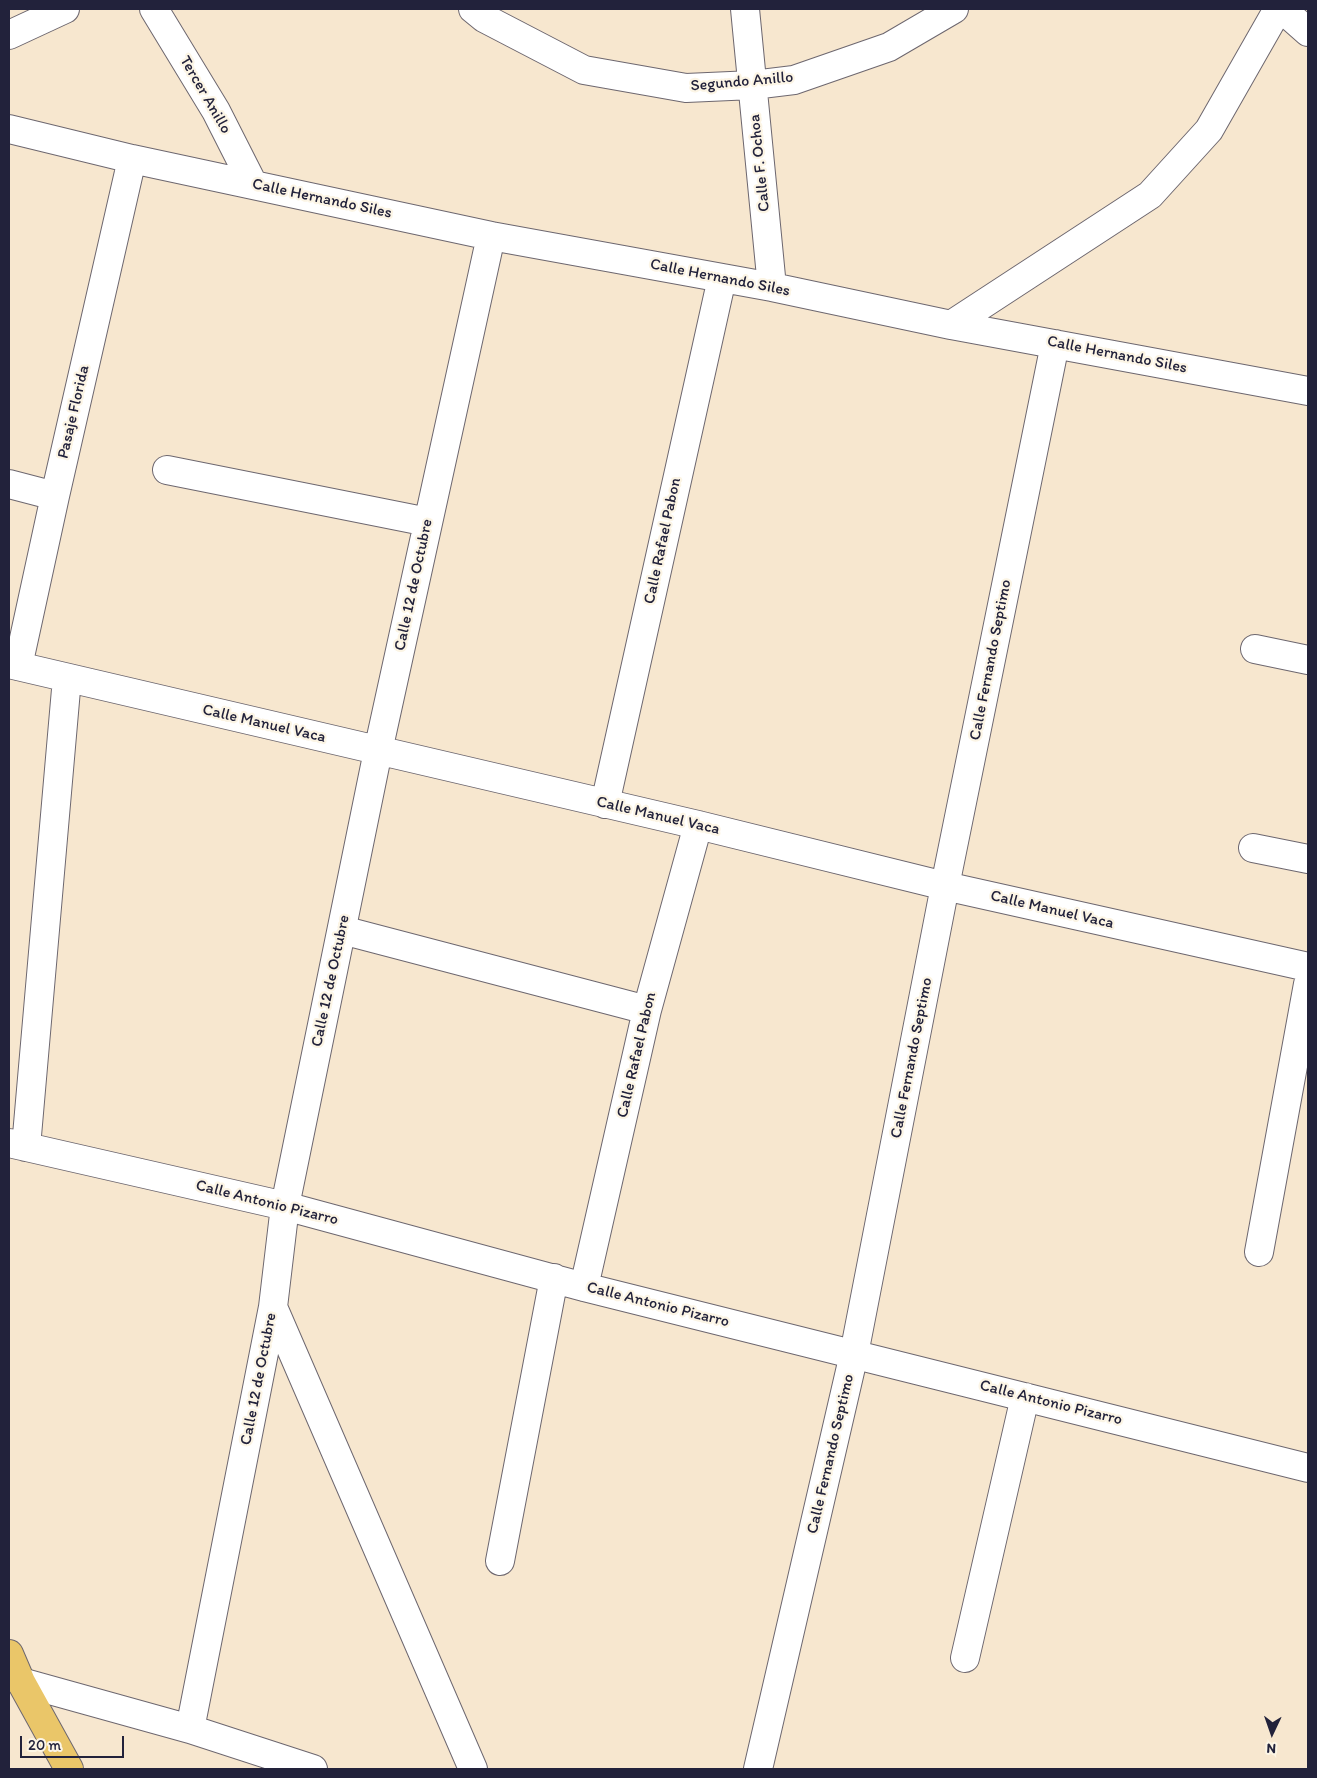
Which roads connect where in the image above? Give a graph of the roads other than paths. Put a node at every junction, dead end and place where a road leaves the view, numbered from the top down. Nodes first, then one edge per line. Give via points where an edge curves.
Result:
1 (65, 9) edge
2 (154, 9) edge
3 (473, 9) edge
4 (745, 9) edge
5 (954, 9) edge
6 (1278, 9) edge
7 (1282, 9) edge
8 (1308, 32) edge
9 (9, 34) edge
10 (753, 85) junction
11 (9, 129) edge
12 (132, 159) junction
13 (252, 184) junction
14 (491, 236) junction
15 (722, 278) junction
16 (772, 287) junction
17 (951, 325) junction
18 (1055, 344) junction
19 (1308, 391) edge
20 (167, 470) dead end
21 (9, 484) edge
22 (55, 496) junction
23 (428, 522) junction
24 (1255, 648) dead end
25 (1308, 660) edge
26 (13, 665) edge
27 (67, 678) junction
28 (378, 751) junction
29 (605, 804) junction
30 (698, 825) junction
31 (1253, 848) dead end
32 (1308, 859) edge
33 (945, 886) junction
34 (342, 930) junction
35 (1308, 967) edge
36 (1308, 984) edge
37 (646, 1010) junction
38 (17, 1145) edge
39 (285, 1206) junction
40 (1259, 1252) dead end
41 (554, 1278) junction
42 (584, 1287) junction
43 (273, 1307) junction
44 (854, 1354) junction
45 (1025, 1397) junction
46 (1308, 1468) edge
47 (500, 1561) dead end
48 (9, 1654) edge
49 (965, 1658) dead end
50 (20, 1682) junction
51 (190, 1729) junction
52 (69, 1769) edge
53 (313, 1769) edge
54 (473, 1769) edge
55 (758, 1769) edge

1 - 9 street
2 - 13 street, Tercer Anillo via 216,111
3 - 10 street, Segundo Anillo via 484,18 584,70 686,88
4 - 10 street, Calle F. Ochoa
5 - 10 street, Segundo Anillo via 889,47 794,80
6 - 17 street via 1209,130 1150,196
7 - 8 street
10 - 16 street, Calle F. Ochoa
11 - 12 street, Calle Hernando Siles
12 - 13 street, Calle Hernando Siles
12 - 22 street, Pasaje Florida
13 - 14 street, Calle Hernando Siles
14 - 15 street, Calle Hernando Siles
14 - 23 street, Calle 12 de Octubre
15 - 16 street, Calle Hernando Siles
15 - 29 street, Calle Rafael Pabon
16 - 17 street, Calle Hernando Siles
17 - 18 street, Calle Hernando Siles
18 - 19 street, Calle Hernando Siles
18 - 33 street, Calle Fernando Septimo
20 - 23 street
21 - 22 street
22 - 26 street, Pasaje Florida
23 - 28 street, Calle 12 de Octubre
24 - 25 street
26 - 27 street, Calle Manuel Vaca
27 - 28 street, Calle Manuel Vaca
27 - 38 street
28 - 29 street, Calle Manuel Vaca
28 - 34 street, Calle 12 de Octubre
29 - 30 street, Calle Manuel Vaca
30 - 33 street, Calle Manuel Vaca
30 - 37 street, Calle Rafael Pabon
31 - 32 street
33 - 35 street, Calle Manuel Vaca
33 - 44 street, Calle Fernando Septimo
34 - 37 street
34 - 39 street, Calle 12 de Octubre
36 - 40 street
37 - 42 street, Calle Rafael Pabon
38 - 39 street, Calle Antonio Pizarro
39 - 41 street, Calle Antonio Pizarro
39 - 43 street, Calle 12 de Octubre
41 - 42 street, Calle Antonio Pizarro
41 - 47 street
42 - 44 street, Calle Antonio Pizarro
43 - 51 street, Calle 12 de Octubre
43 - 54 street
44 - 45 street, Calle Antonio Pizarro
44 - 55 street, Calle Fernando Septimo
45 - 46 street, Calle Antonio Pizarro
45 - 49 street
48 - 50 highway
50 - 51 street
50 - 52 highway
51 - 53 street

